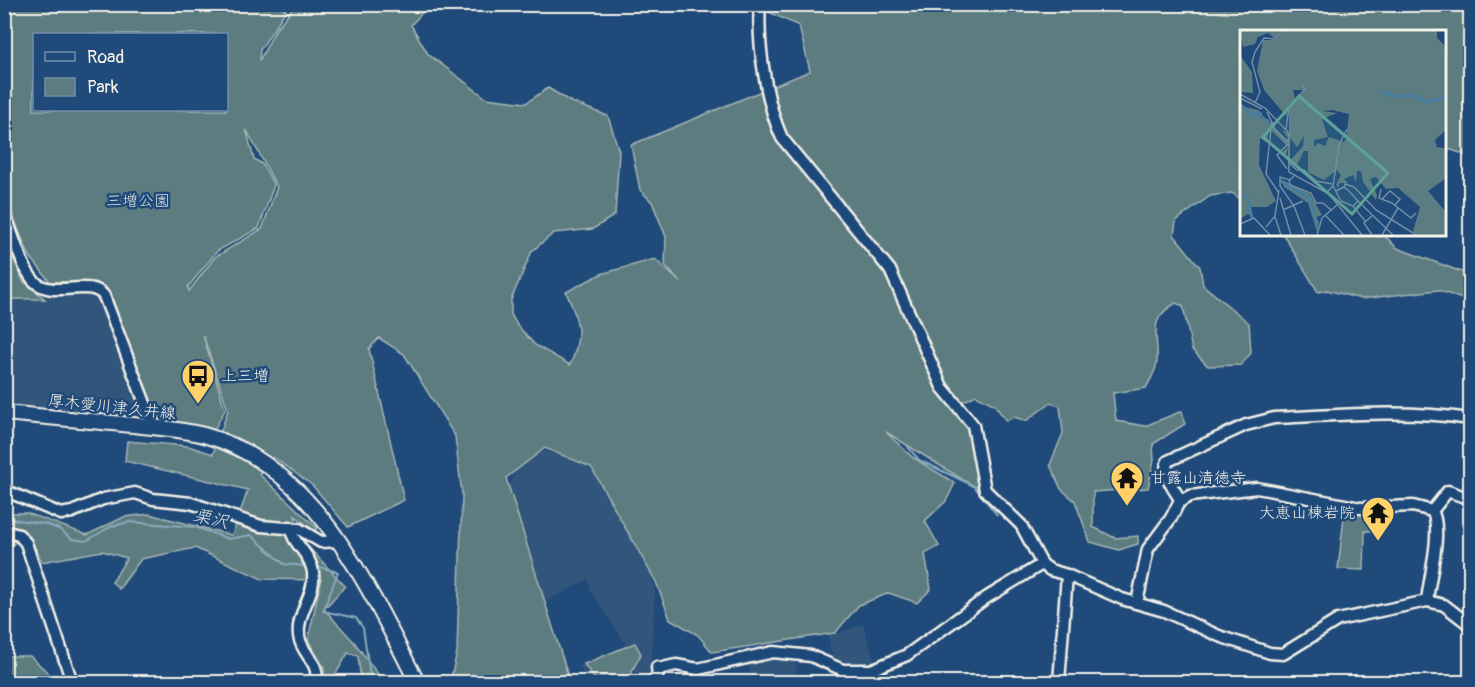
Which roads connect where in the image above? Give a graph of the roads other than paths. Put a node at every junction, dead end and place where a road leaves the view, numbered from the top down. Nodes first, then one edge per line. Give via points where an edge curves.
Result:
1 (760, 4) edge
2 (4, 212) edge
3 (4, 413) edge
4 (1470, 419) edge
5 (154, 427) junction
6 (4, 490) edge
7 (1470, 499) edge
8 (1181, 501) junction
9 (1432, 512) junction
10 (290, 527) junction
11 (4, 531) edge
12 (340, 541) junction
13 (1042, 564) junction
14 (1067, 575) junction
15 (1427, 601) junction
16 (1137, 603) junction
17 (1470, 625) edge
18 (72, 682) edge
19 (315, 682) edge
20 (417, 682) edge
21 (653, 682) edge
22 (1059, 682) edge

1 - 13 street via 765,73 782,138 890,270 942,387 973,425 986,490 1021,525
2 - 5 street via 34,281 49,290 94,289 104,296
3 - 5 main road, 厚木愛川津久井線
4 - 8 street via 1401,412 1255,422 1168,461 1167,477
5 - 12 main road, 厚木愛川津久井線 via 206,435 255,458 309,504
6 - 10 street via 61,514 135,493 191,503 261,526
7 - 9 street via 1448,490
8 - 9 street via 1219,491 1257,488 1361,508 1413,507
8 - 16 street via 1148,549
9 - 15 street via 1437,533
10 - 12 street via 321,542
10 - 19 street via 313,572 298,631 304,653 316,668
11 - 18 street via 20,535 26,543
12 - 20 main road, 厚木愛川津久井線
13 - 14 street
13 - 21 street via 986,598 907,655 871,670 843,670 811,656 773,652 698,669 675,665 657,668
14 - 16 street
14 - 22 street
15 - 16 street via 1338,620 1283,654 1250,648
15 - 17 street via 1444,604

